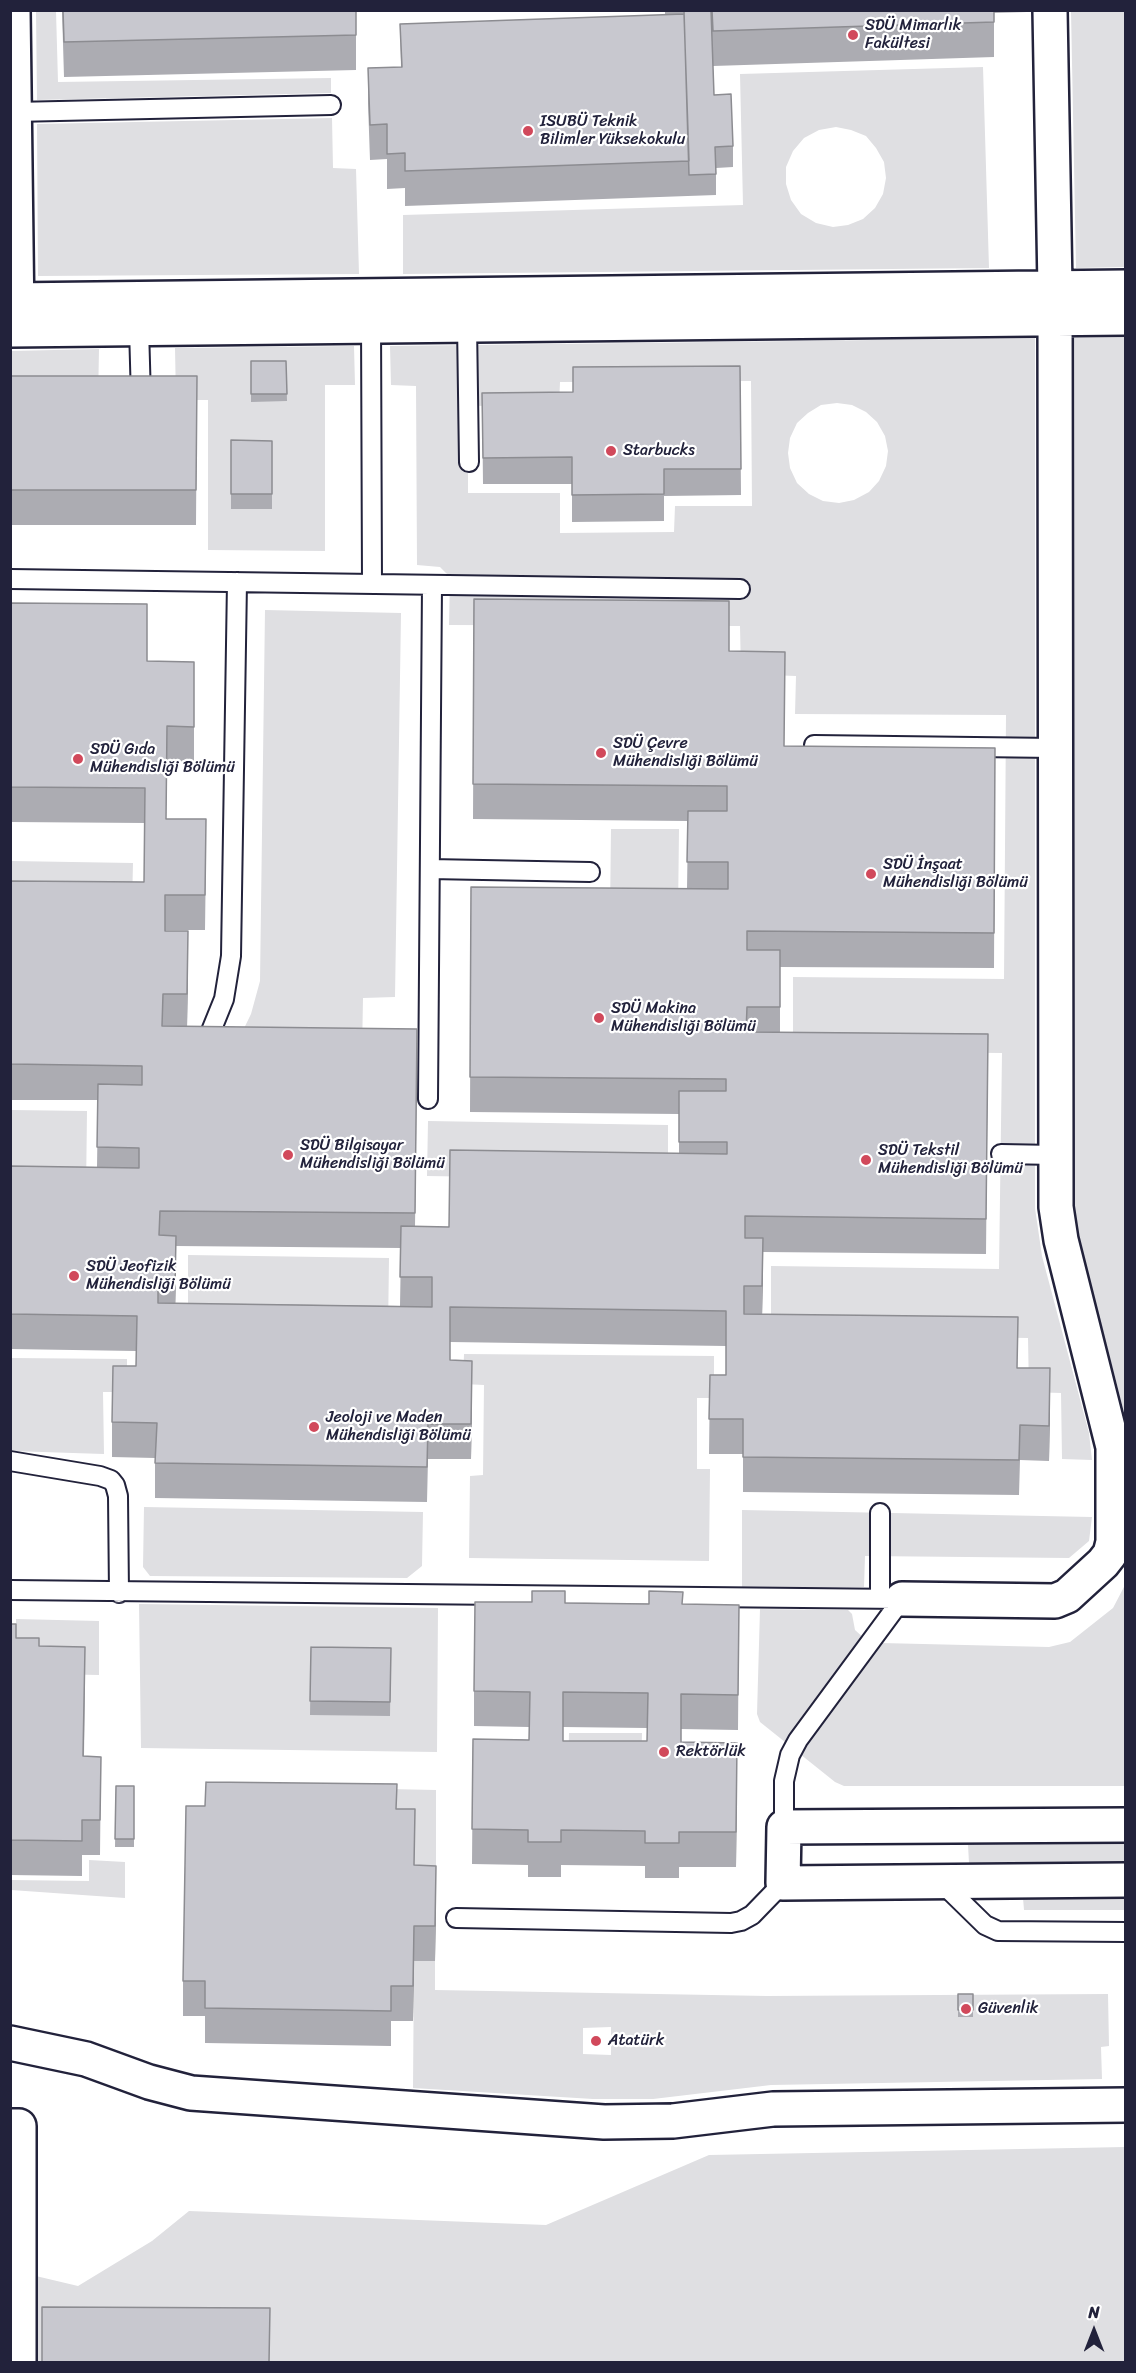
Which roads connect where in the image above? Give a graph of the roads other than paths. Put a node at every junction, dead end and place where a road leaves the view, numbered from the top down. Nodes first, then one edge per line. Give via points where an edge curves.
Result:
1 (13, 10) edge
2 (1050, 10) edge
3 (12, 67) edge
4 (331, 105) dead end
5 (14, 112) junction
6 (1125, 287) edge
7 (1054, 303) junction
8 (371, 311) junction
9 (14, 315) edge
10 (1125, 318) edge
11 (467, 324) junction
12 (139, 328) junction
13 (141, 398) edge
14 (469, 462) dead end
15 (10, 579) edge
16 (237, 582) junction
17 (372, 584) junction
18 (432, 585) junction
19 (740, 589) dead end
20 (814, 745) edge
21 (1055, 748) junction
22 (430, 869) junction
23 (590, 872) dead end
24 (209, 1036) edge
25 (428, 1099) dead end
26 (1001, 1154) dead end
27 (1056, 1155) junction
28 (10, 1461) edge
29 (880, 1513) dead end
30 (10, 1590) edge
31 (119, 1593) junction
32 (891, 1599) junction
33 (1125, 1825) edge
34 (784, 1827) junction
35 (1125, 1880) edge
36 (940, 1881) junction
37 (783, 1883) junction
38 (456, 1918) dead end
39 (1125, 1932) edge
40 (10, 2043) edge
41 (1125, 2105) edge
42 (10, 2126) edge
43 (19, 2362) edge

1 - 3 street
2 - 7 street
3 - 5 street
4 - 5 lane
5 - 9 street
6 - 7 street
7 - 8 street
7 - 10 street
7 - 11 street
7 - 21 street
8 - 9 street
8 - 11 street
8 - 12 street
8 - 17 lane
9 - 12 street
11 - 14 lane
12 - 13 lane
15 - 16 lane
16 - 17 lane
16 - 24 lane via 231,956 224,999
17 - 18 lane
18 - 19 lane
18 - 22 lane
20 - 21 lane
21 - 27 street
22 - 23 lane
22 - 25 lane
26 - 27 lane
27 - 32 street via 1056,1207 1061,1240 1113,1447 1110,1554 1067,1596 1055,1601
28 - 31 lane via 111,1480 117,1496
29 - 32 lane
30 - 31 lane
31 - 32 lane
32 - 34 lane via 794,1747 784,1781
33 - 34 street
34 - 37 street
35 - 36 street
36 - 37 street
36 - 39 lane via 985,1925 998,1931
37 - 38 lane via 752,1915 731,1923
40 - 41 street via 86,2059 149,2082 191,2092 604,2122 673,2121 773,2109
42 - 43 street via 19,2126

